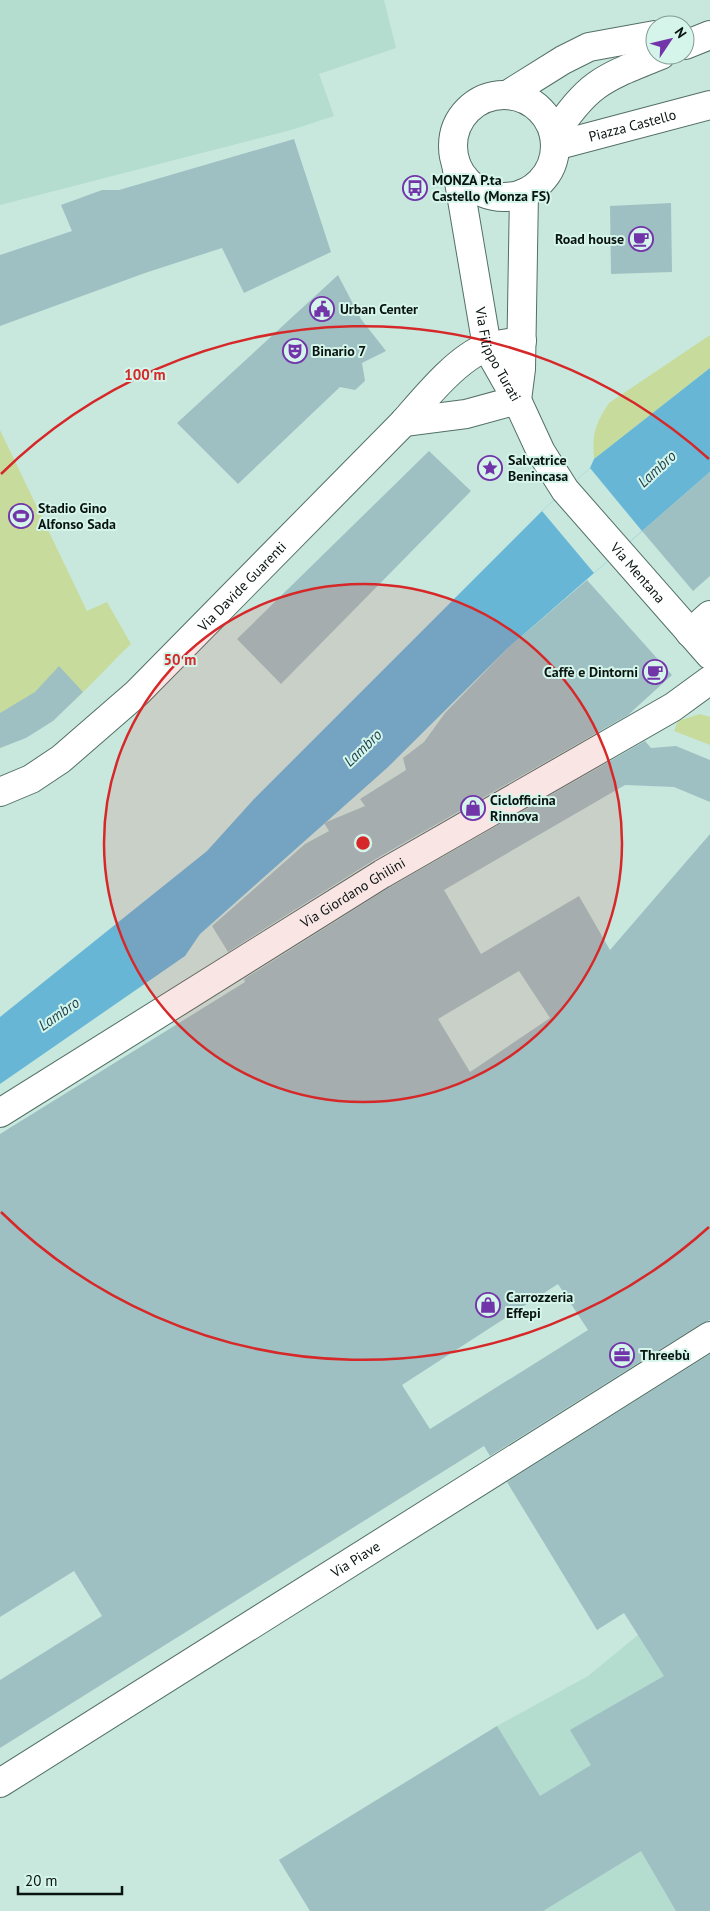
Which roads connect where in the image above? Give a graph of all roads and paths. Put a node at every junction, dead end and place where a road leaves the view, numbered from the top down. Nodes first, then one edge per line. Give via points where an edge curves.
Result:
1 (645, 37) edge
2 (645, 62) edge
3 (507, 95) junction
4 (710, 105) edge
5 (554, 141) junction
6 (456, 164) junction
7 (524, 193) junction
8 (522, 341) junction
9 (487, 347) junction
10 (517, 400) junction
11 (404, 422) junction
12 (700, 624) edge
13 (710, 655) edge
14 (710, 680) edge
15 (0, 792) edge
16 (0, 1114) edge
17 (710, 1336) edge
18 (0, 1783) edge

1 - 3 street via 590,47
2 - 5 street via 595,84 572,107
3 - 5 street via 528,101 540,110 548,121
3 - 6 street via 480,101 464,114 454,138
4 - 5 street, Piazza Castello
5 - 7 street via 552,162 546,175
6 - 7 street via 464,178 484,193 501,197
6 - 9 street, Via Filippo Turati
7 - 8 street, Via Filippo Turati
8 - 9 street, Via Davide Guarenti
8 - 10 street, Via Filippo Turati
9 - 10 street, Via Filippo Turati
9 - 11 street, Via Davide Guarenti via 438,383
10 - 11 street via 466,414
10 - 12 street, Via Mentana via 541,452 565,490 618,552
11 - 15 street, Via Davide Guarenti via 137,693 61,759 31,779
12 - 13 street, Via Mentana
14 - 16 street, Via Giordano Ghilini via 673,707 382,874
17 - 18 street, Via Piave

